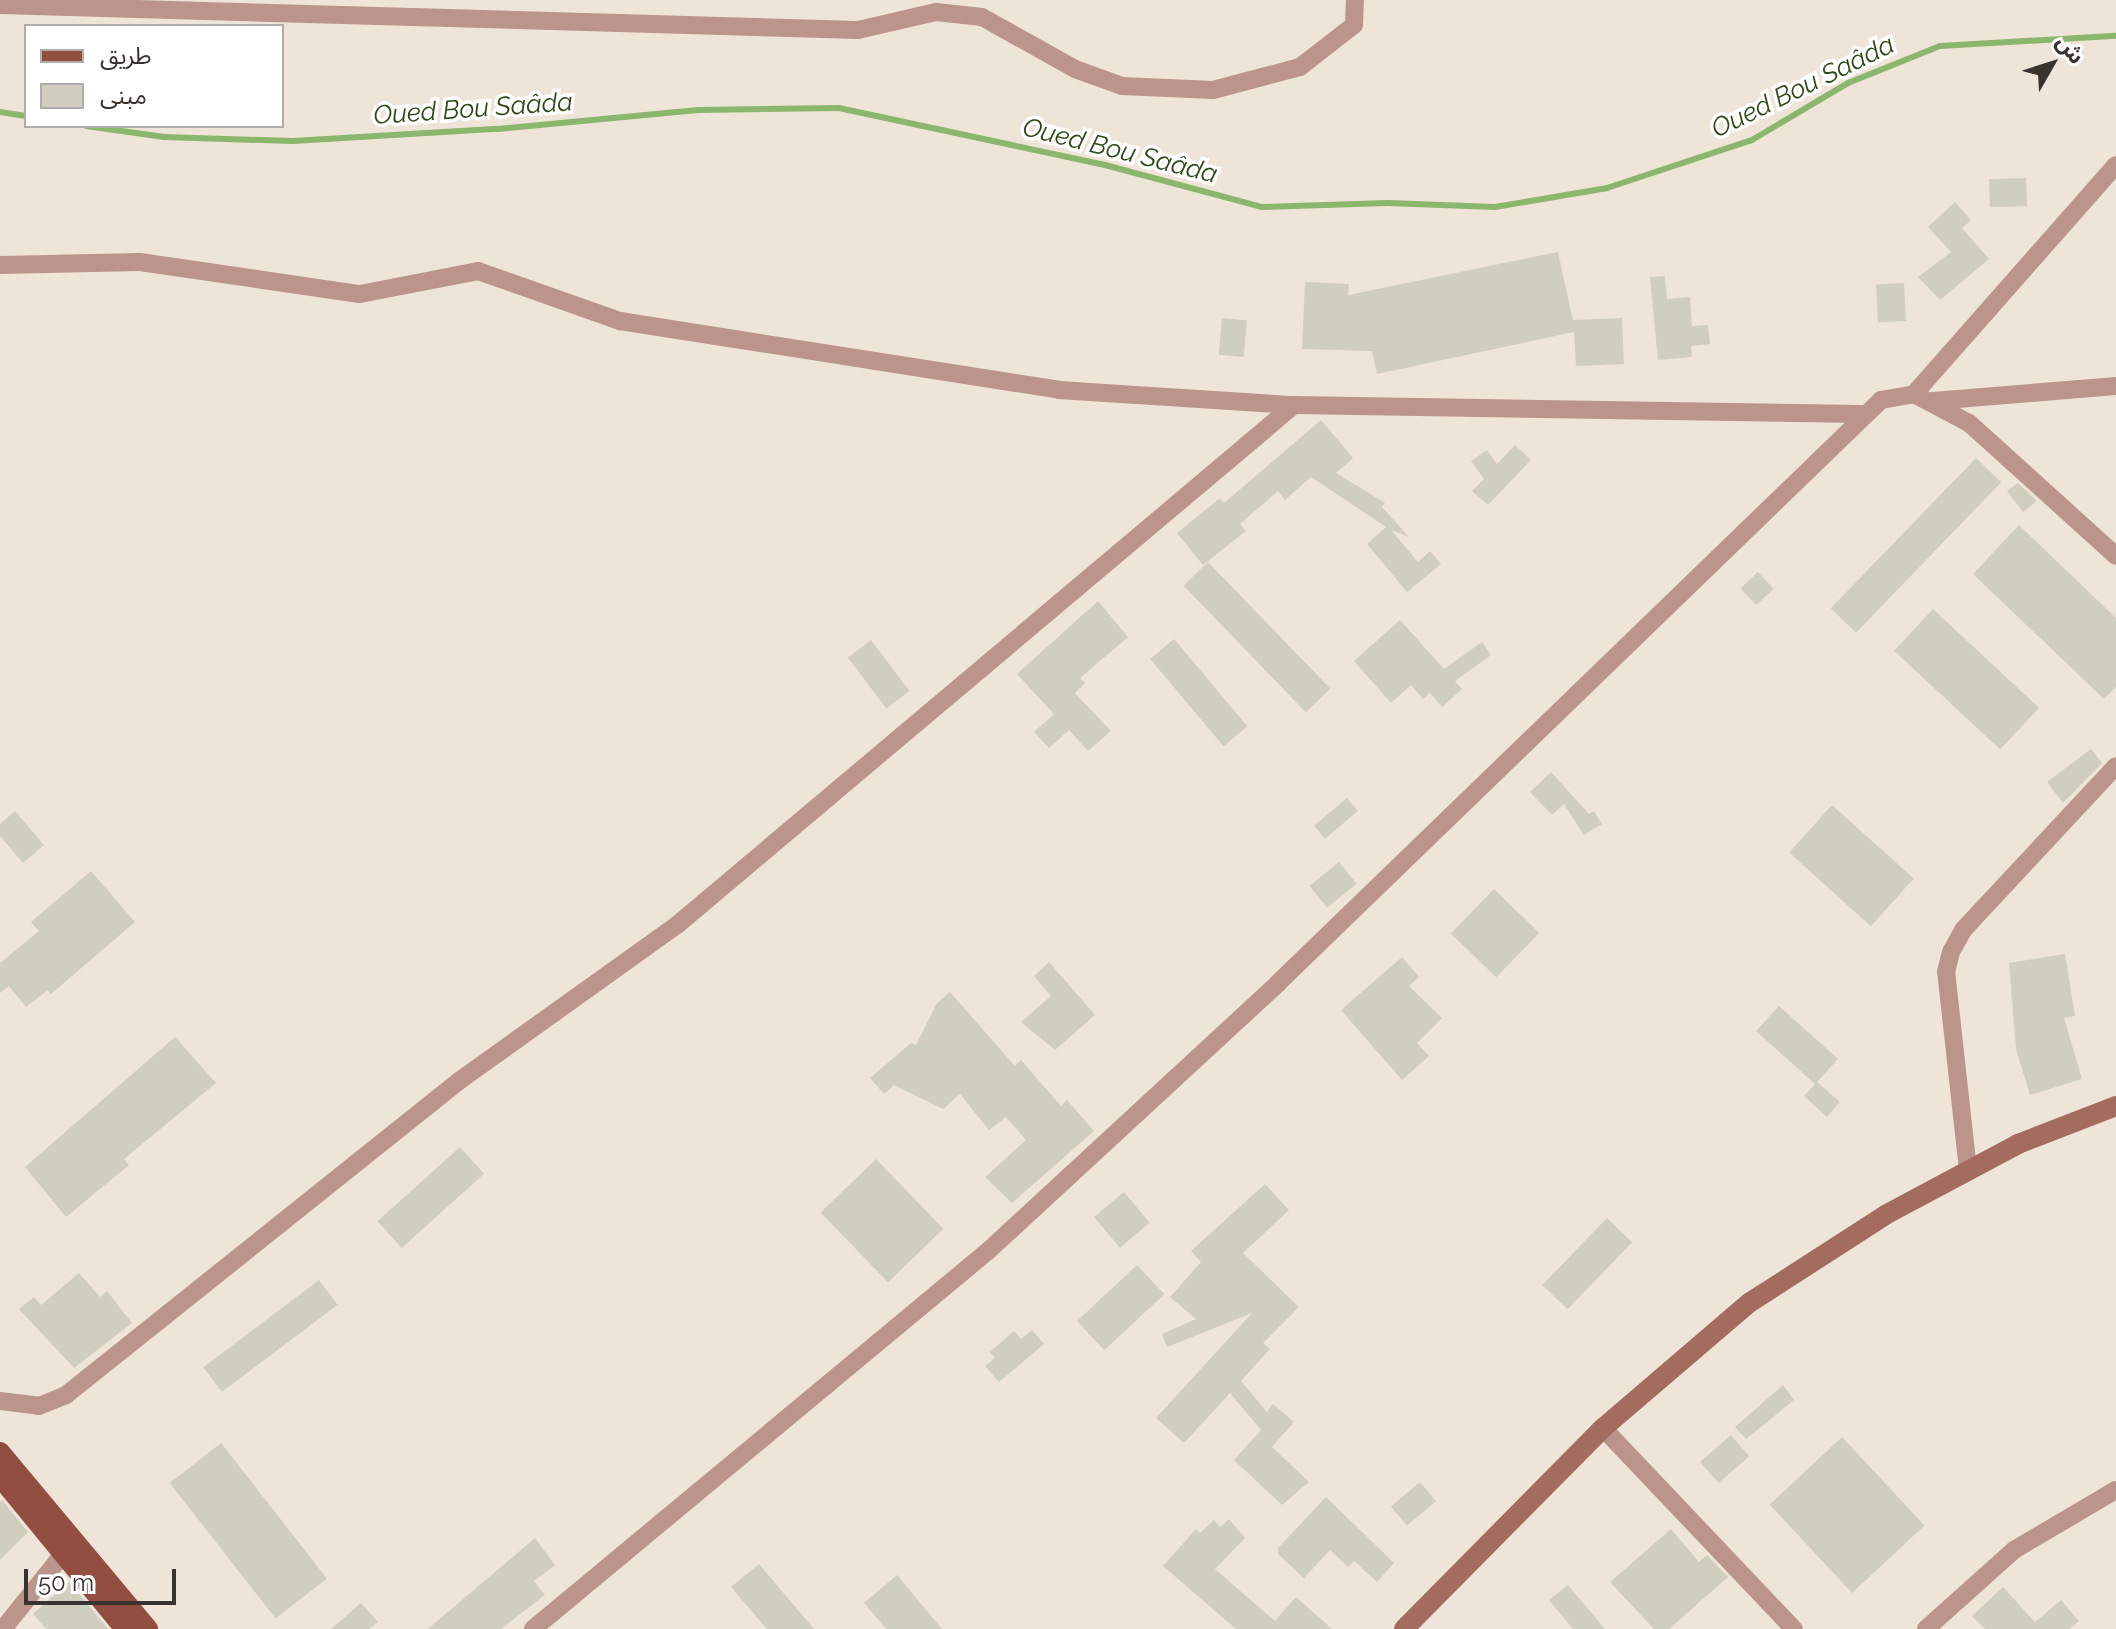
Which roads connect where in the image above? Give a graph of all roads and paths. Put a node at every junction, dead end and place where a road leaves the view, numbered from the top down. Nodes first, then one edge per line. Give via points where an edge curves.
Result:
1 (1355, 0) edge
2 (0, 5) edge
3 (2116, 165) edge
4 (0, 265) edge
5 (2116, 386) edge
6 (1914, 394) junction
7 (1933, 401) junction
8 (1294, 405) junction
9 (1861, 414) junction
10 (2116, 556) edge
11 (2116, 766) edge
12 (2116, 1106) edge
13 (1968, 1170) junction
14 (0, 1401) edge
15 (1603, 1428) junction
16 (0, 1452) edge
17 (0, 1477) edge
18 (2116, 1490) edge
19 (63, 1554) junction
20 (3, 1629) edge
21 (125, 1629) edge
22 (148, 1629) edge
23 (533, 1629) edge
24 (1404, 1629) edge
25 (1794, 1629) edge
26 (1926, 1629) edge

1 - 2 street via 1354,25 1322,54 1300,67 1213,90 1122,86 1075,69 982,17 936,12 858,30
3 - 6 street
4 - 8 street via 140,262 360,294 478,271 620,321 1059,390
5 - 7 street
6 - 7 street
6 - 9 street via 1881,400
7 - 10 street via 2002,449
8 - 9 street
8 - 14 street via 677,925 459,1081 66,1395 39,1406
9 - 23 street via 1278,983 999,1240
11 - 13 street via 1963,930 1951,952 1946,972
12 - 13 main road via 2018,1144
13 - 15 main road via 1887,1214 1749,1303
15 - 24 main road
15 - 25 street
16 - 22 main road
17 - 19 main road
18 - 26 street via 2014,1550
19 - 20 street
19 - 21 main road

